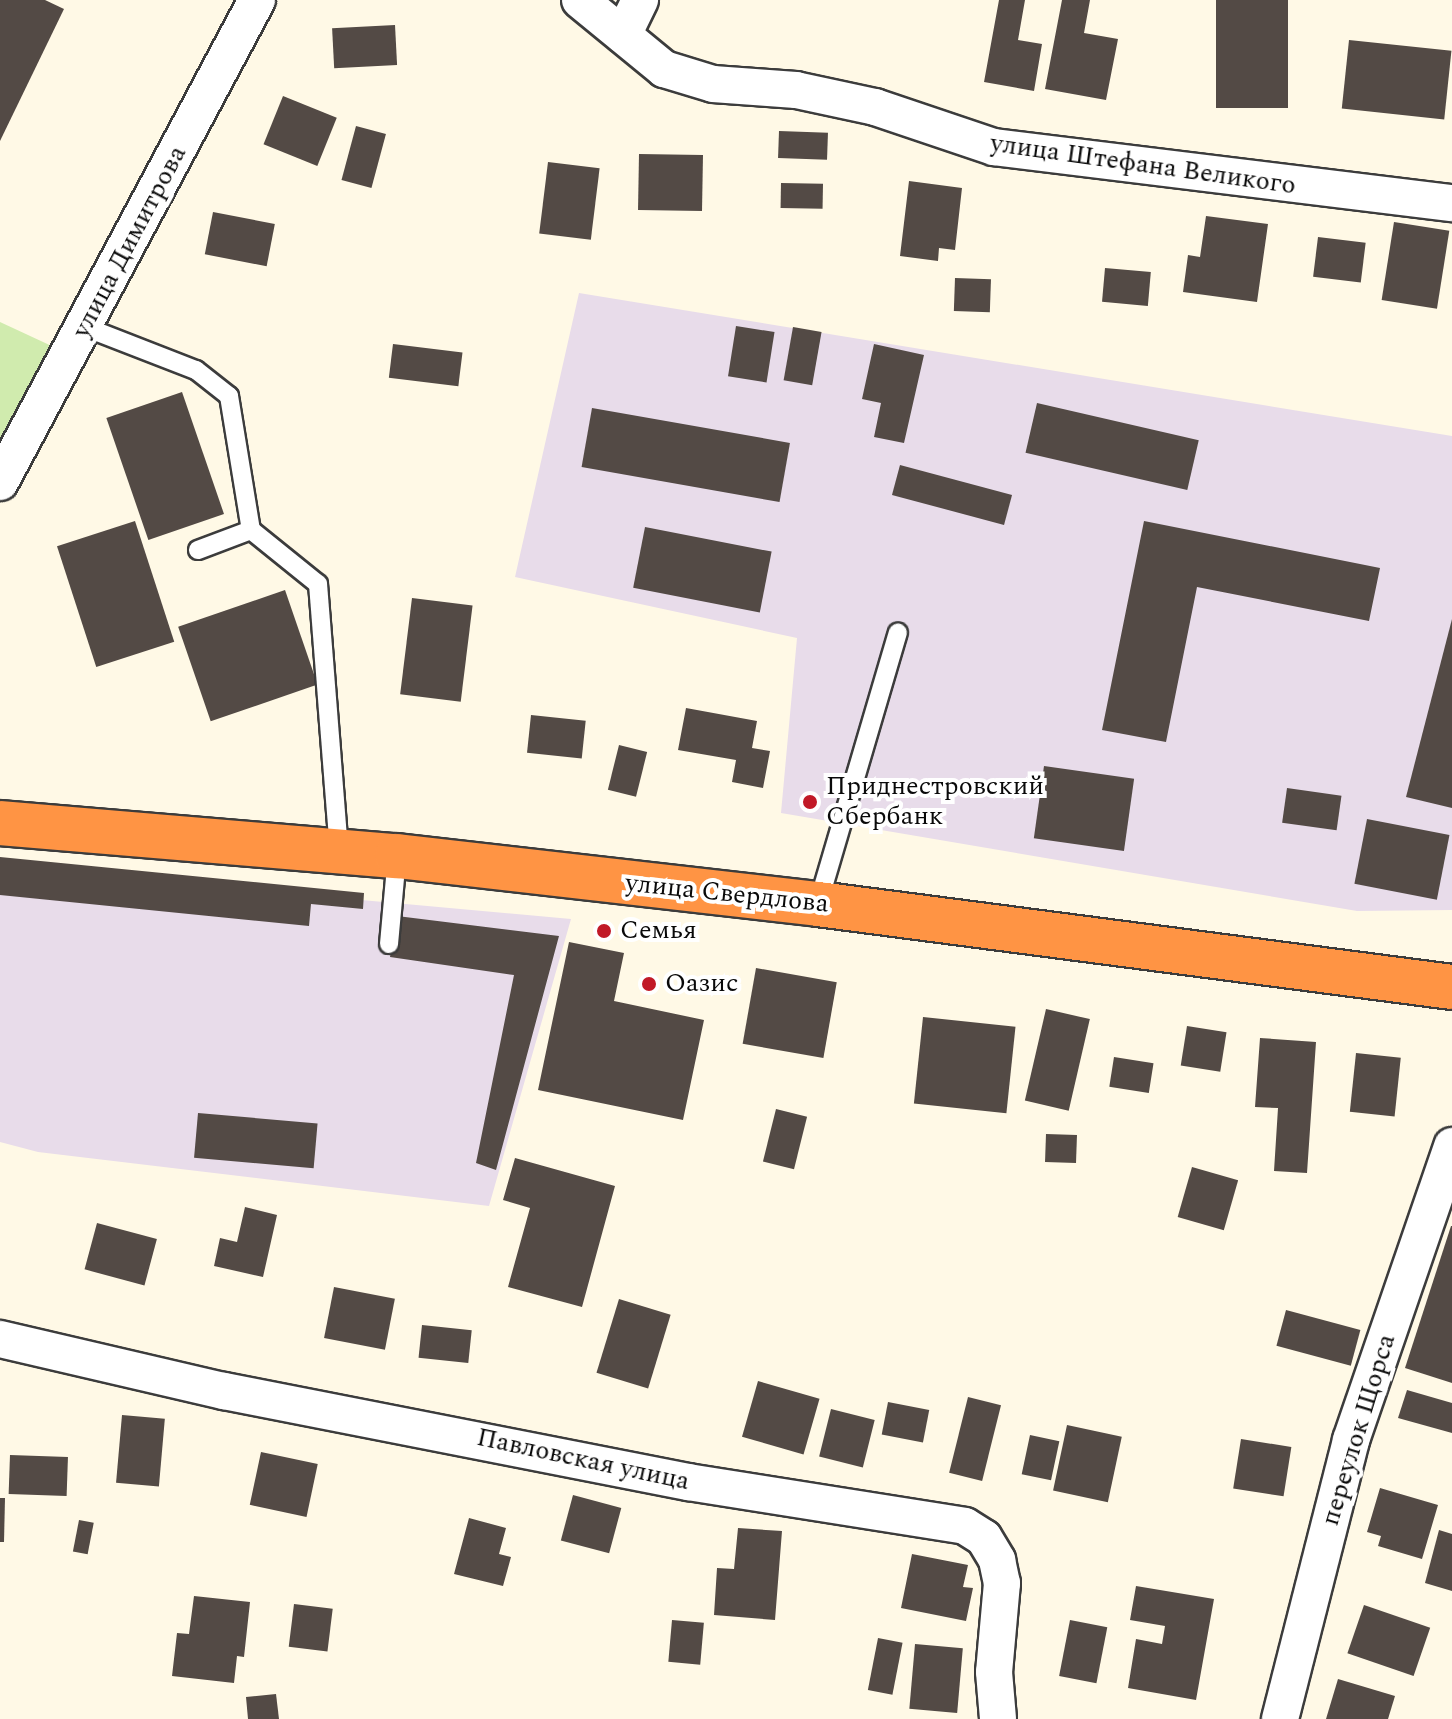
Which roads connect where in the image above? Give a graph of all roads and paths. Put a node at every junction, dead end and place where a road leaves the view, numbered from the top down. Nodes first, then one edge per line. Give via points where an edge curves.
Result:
1 (257, 0) edge
2 (580, 0) edge
3 (640, 0) edge
4 (623, 35) junction
5 (1452, 203) edge
6 (85, 327) junction
7 (0, 482) edge
8 (251, 530) junction
9 (198, 550) dead end
10 (898, 633) dead end
11 (0, 823) edge
12 (339, 852) junction
13 (397, 856) junction
14 (818, 904) junction
15 (389, 944) dead end
16 (1452, 987) edge
17 (1452, 1146) edge
18 (0, 1339) edge
19 (998, 1719) edge
20 (1280, 1719) edge

1 - 6 street, улица Димитрова
2 - 4 street, улица Штефана Великого
3 - 4 street
4 - 5 street, улица Штефана Великого via 664,69 713,84 796,90 875,107 994,147
6 - 7 street, улица Димитрова
6 - 8 lane via 196,370 229,396
8 - 9 lane
8 - 12 lane via 318,584
10 - 14 lane
11 - 12 highway, улица Свердлова
12 - 13 highway, улица Свердлова
13 - 14 highway, улица Свердлова
13 - 15 lane
14 - 16 highway, улица Свердлова
17 - 20 street, переулок Щорса via 1351,1440
18 - 19 street, Павловская улица via 224,1391 688,1482 965,1526 984,1538 1002,1583 994,1672

